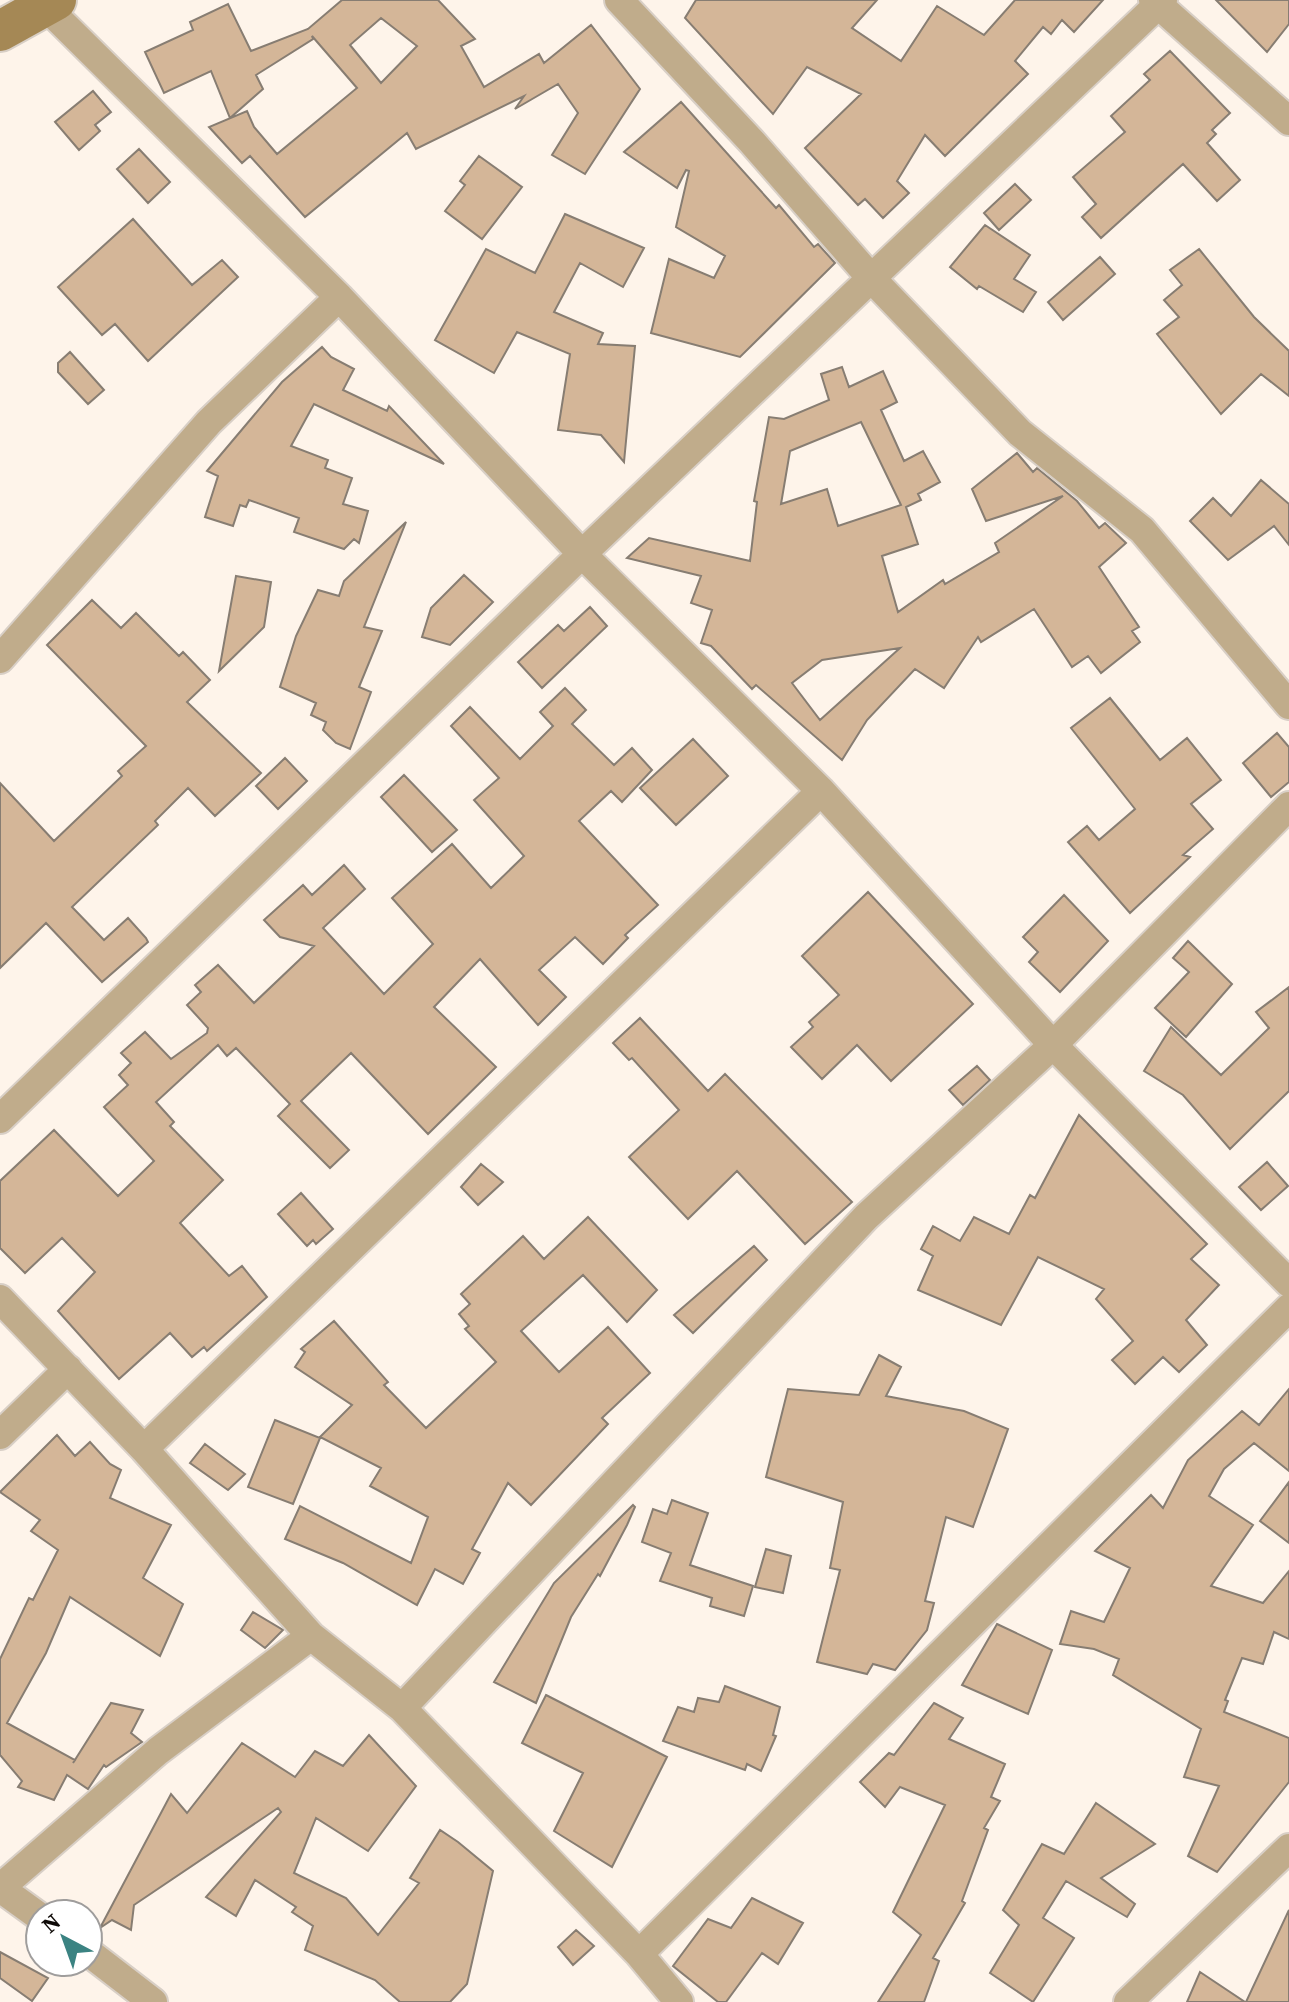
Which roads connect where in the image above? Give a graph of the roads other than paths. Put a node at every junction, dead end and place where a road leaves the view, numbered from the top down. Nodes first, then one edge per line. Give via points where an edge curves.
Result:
1 (619, 0) edge
2 (1158, 2) edge
3 (50, 3) edge
4 (0, 31) edge
5 (1289, 121) edge
6 (871, 278) junction
7 (339, 297) junction
8 (582, 554) junction
9 (0, 659) edge
10 (1289, 705) edge
11 (821, 791) junction
12 (1289, 806) edge
13 (1053, 1045) junction
14 (0, 1119) edge
15 (1289, 1283) edge
16 (0, 1299) edge
17 (1289, 1308) edge
18 (68, 1369) junction
19 (0, 1435) edge
20 (144, 1449) junction
21 (311, 1636) junction
22 (402, 1708) junction
23 (1289, 1848) edge
24 (0, 1888) edge
25 (24, 1905) edge
26 (639, 1954) junction
27 (104, 1964) edge
28 (153, 2002) edge
29 (679, 2002) edge
30 (1128, 2002) edge

1 - 6 street
2 - 5 street
2 - 6 street
3 - 4 street
3 - 7 street
6 - 8 street
6 - 10 street via 1020,433 1142,530
7 - 8 street
7 - 9 street via 209,422
8 - 11 street
8 - 14 street
11 - 13 street
11 - 20 street
12 - 13 street
13 - 15 street
13 - 22 street via 866,1217
16 - 18 street
17 - 26 street
18 - 19 street
18 - 20 street
20 - 21 street
21 - 22 street
21 - 24 street via 158,1751
22 - 26 street
23 - 30 street
24 - 25 street
26 - 29 street
27 - 28 street

